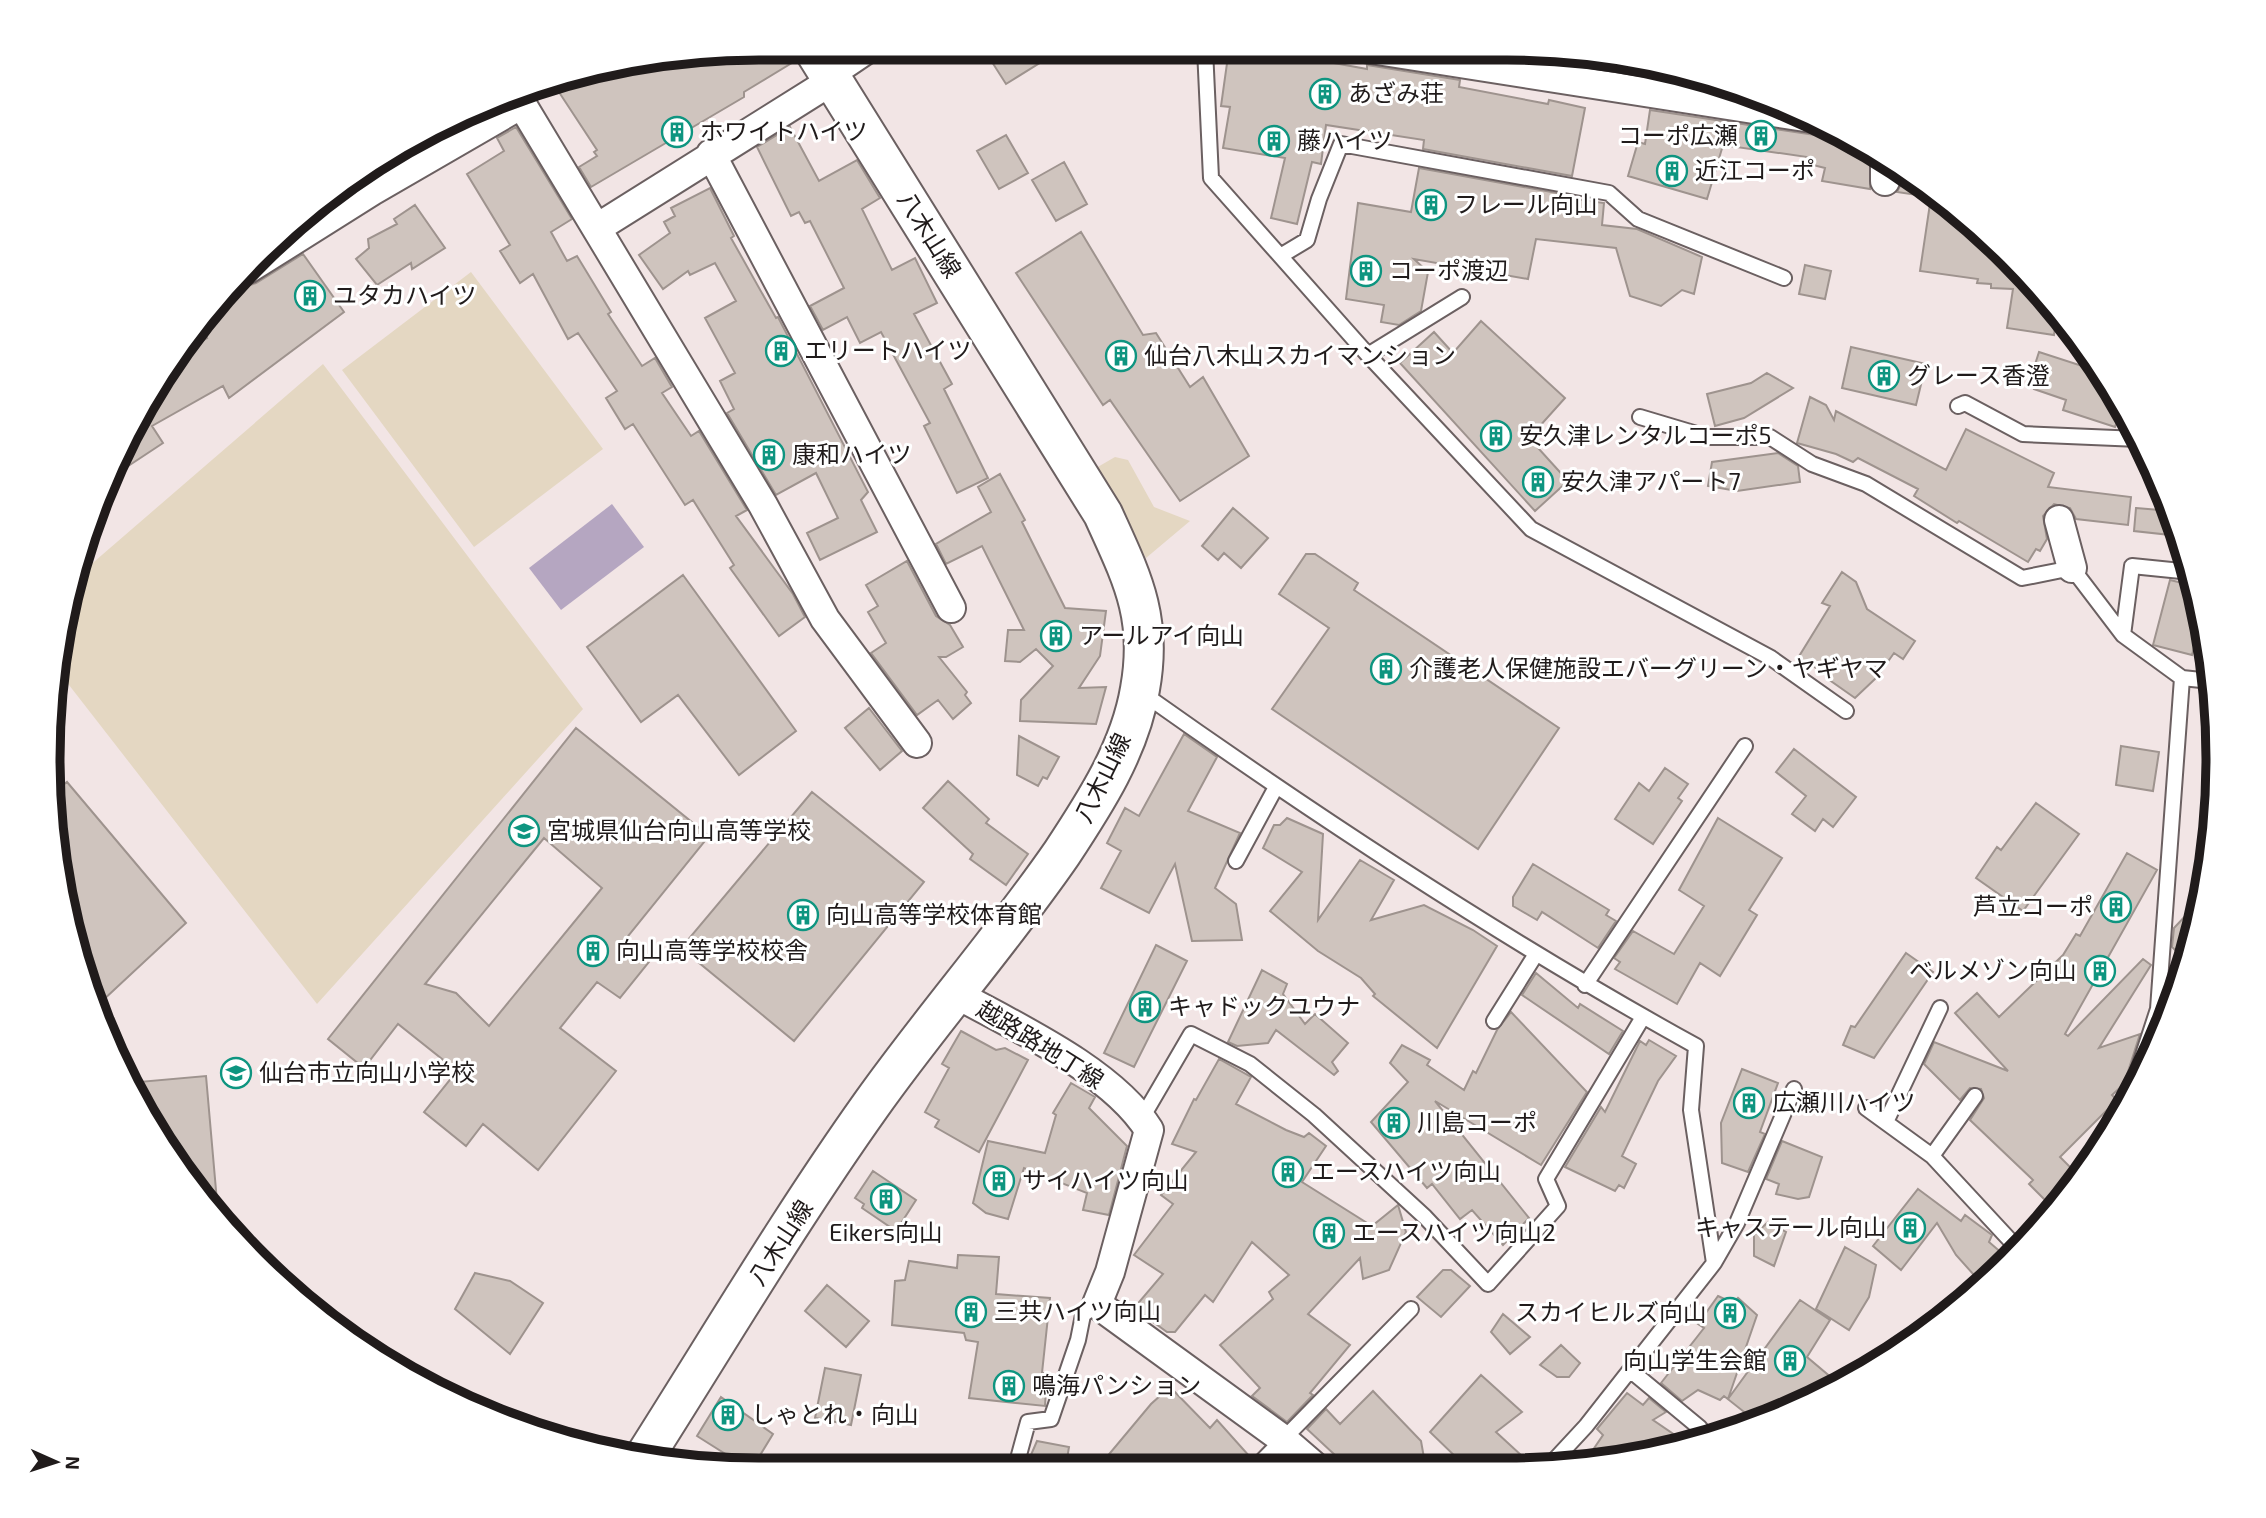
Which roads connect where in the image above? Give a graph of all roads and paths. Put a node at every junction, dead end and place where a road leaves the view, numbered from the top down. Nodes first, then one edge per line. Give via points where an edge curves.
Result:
1 (846, 60) edge
2 (1205, 60) edge
3 (1441, 60) edge
4 (824, 66) edge
5 (520, 102) edge
6 (1772, 112) edge
7 (487, 115) edge
8 (711, 154) junction
9 (365, 181) edge
10 (319, 216) edge
11 (597, 228) junction
12 (1282, 256) junction
13 (1784, 278) dead end
14 (1462, 297) dead end
15 (1368, 355) junction
16 (1958, 406) dead end
17 (1640, 417) dead end
18 (2128, 439) edge
19 (2059, 520) dead end
20 (2072, 568) junction
21 (2181, 571) edge
22 (951, 608) dead end
23 (2123, 635) junction
24 (2182, 678) junction
25 (2202, 680) edge
26 (1140, 691) junction
27 (1846, 711) dead end
28 (917, 743) dead end
29 (1745, 746) dead end
30 (1276, 787) junction
31 (1236, 861) dead end
32 (1536, 954) junction
33 (1585, 985) junction
34 (958, 995) junction
35 (2161, 1005) edge
36 (1940, 1008) dead end
37 (2158, 1009) junction
38 (1643, 1017) junction
39 (1494, 1021) dead end
40 (2150, 1033) edge
41 (1794, 1089) dead end
42 (1975, 1096) dead end
43 (1866, 1108) dead end
44 (1142, 1118) junction
45 (1886, 1122) junction
46 (1932, 1156) junction
47 (2012, 1243) edge
48 (1714, 1263) junction
49 (1097, 1304) junction
50 (1411, 1309) dead end
51 (1630, 1370) junction
52 (1700, 1428) dead end
53 (1284, 1440) junction
54 (649, 1450) edge
55 (1019, 1455) dead end
56 (1557, 1457) edge
57 (1265, 1458) edge
58 (1305, 1458) edge

1 - 4 lane
2 - 12 lane via 1211,178
3 - 6 street
4 - 8 street
4 - 26 street, 八木山線 via 1103,514 1133,580 1143,617
5 - 11 street
7 - 9 street
8 - 11 street
8 - 22 street
9 - 10 street
11 - 28 street via 763,505 825,619
12 - 13 lane via 1307,240 1341,144 1609,193 1638,219
12 - 15 lane
14 - 15 lane
15 - 27 lane via 1531,529 1771,658
16 - 18 lane via 1965,403 2023,434
17 - 20 lane via 1707,437 1770,437 1812,464 1866,484 2022,578
19 - 20 street
20 - 23 lane
21 - 23 lane via 2132,566
23 - 24 lane
24 - 25 lane
24 - 37 lane
26 - 30 lane
26 - 34 street, 八木山線 via 1120,752 1093,806 1019,916
29 - 33 lane
30 - 31 lane
30 - 32 lane
32 - 33 lane
32 - 39 lane
33 - 38 lane
34 - 44 street, 越路路地丁線 via 1098,1076
34 - 54 street, 八木山線 via 872,1104
35 - 37 lane
36 - 45 lane
37 - 40 lane
38 - 44 lane via 1546,1179 1558,1206 1488,1284 1425,1217 1314,1115 1250,1064 1191,1034
38 - 48 lane via 1696,1046 1691,1110
41 - 48 lane via 1737,1223
42 - 46 lane
43 - 45 lane
44 - 49 street via 1149,1130
45 - 46 lane
46 - 47 lane
48 - 51 lane
49 - 53 street
49 - 55 lane via 1083,1315 1051,1419 1028,1422
50 - 53 lane
51 - 52 lane
51 - 56 lane
53 - 57 lane
53 - 58 street

